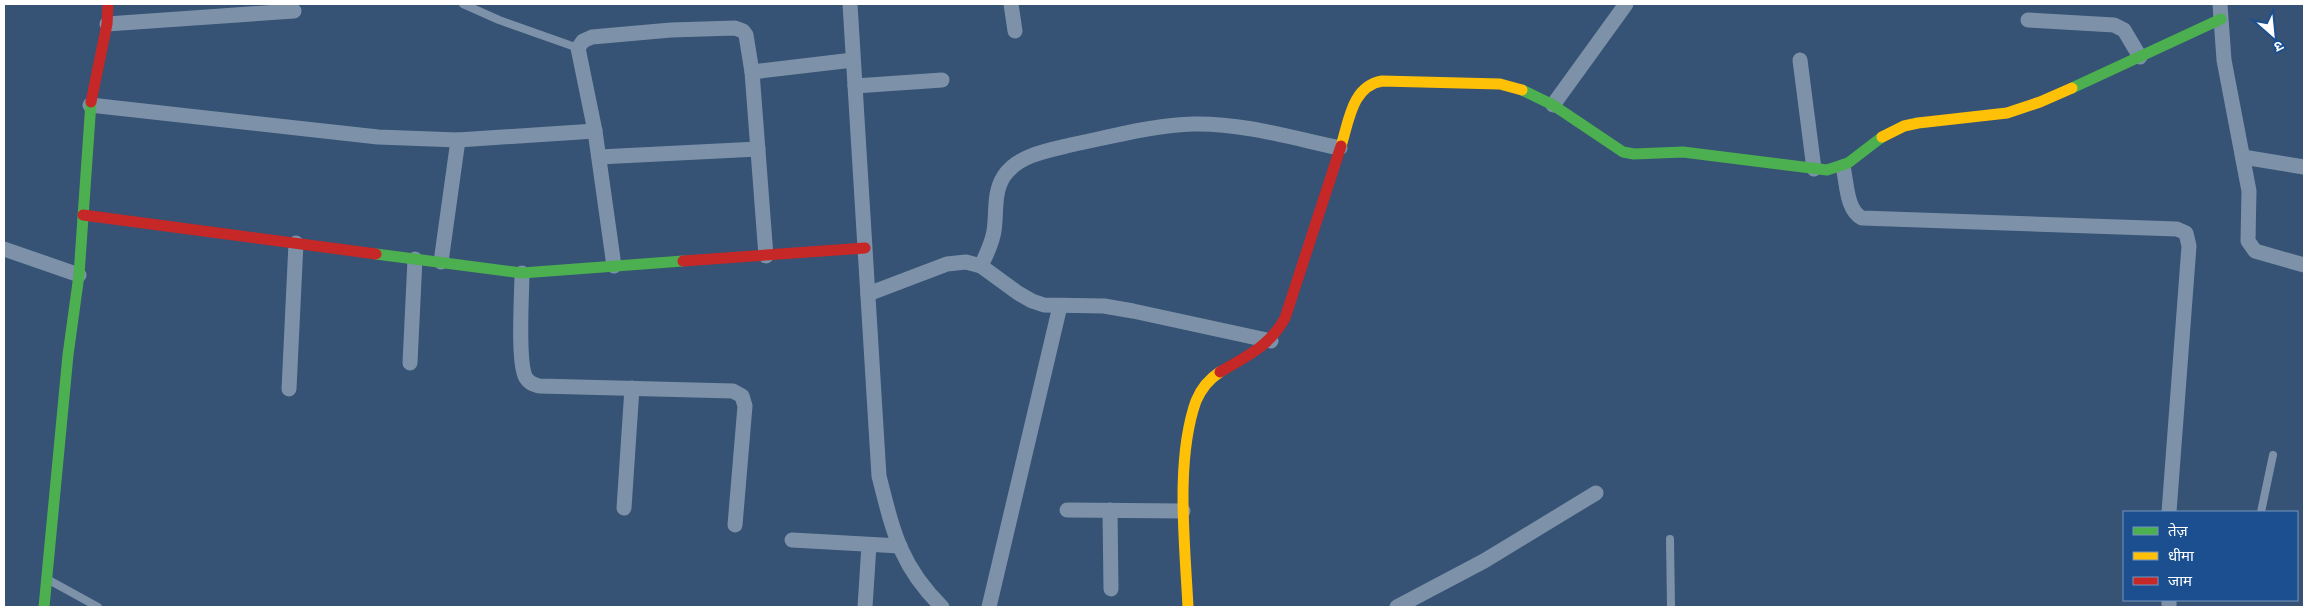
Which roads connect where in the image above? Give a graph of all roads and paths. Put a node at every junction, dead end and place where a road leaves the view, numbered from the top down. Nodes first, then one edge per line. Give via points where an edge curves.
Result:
1 (108, 4) edge
2 (463, 4) edge
3 (850, 4) edge
4 (1011, 4) edge
5 (1626, 4) edge
6 (294, 11) dead end
7 (2220, 11) edge
8 (2028, 20) dead end
9 (106, 24) junction
10 (1015, 31) dead end
11 (578, 48) junction
12 (2140, 57) junction
13 (854, 60) junction
14 (1800, 60) dead end
15 (752, 72) junction
16 (942, 80) dead end
17 (855, 86) junction
18 (90, 105) junction
19 (1553, 105) junction
20 (595, 131) junction
21 (458, 140) junction
22 (1340, 148) junction
23 (758, 149) junction
24 (599, 157) junction
25 (2242, 157) junction
26 (1844, 166) junction
27 (2304, 167) edge
28 (1814, 169) junction
29 (83, 215) junction
30 (296, 243) junction
31 (865, 248) junction
32 (4, 249) edge
33 (766, 256) junction
34 (416, 259) junction
35 (441, 262) junction
36 (2304, 265) edge
37 (614, 266) junction
38 (981, 266) junction
39 (522, 273) junction
40 (79, 275) junction
41 (868, 294) junction
42 (1060, 306) junction
43 (1271, 341) junction
44 (410, 363) dead end
45 (632, 388) junction
46 (289, 389) dead end
47 (2273, 456) dead end
48 (1596, 493) dead end
49 (624, 508) dead end
50 (1068, 510) dead end
51 (1110, 510) junction
52 (1183, 511) junction
53 (2169, 511) edge
54 (2261, 511) edge
55 (735, 524) dead end
56 (1670, 539) dead end
57 (792, 540) dead end
58 (868, 545) junction
59 (900, 546) junction
60 (46, 578) junction
61 (1111, 589) dead end
62 (44, 607) edge
63 (98, 607) edge
64 (865, 607) edge
65 (942, 607) edge
66 (989, 607) edge
67 (1188, 607) edge
68 (1397, 607) edge
69 (1671, 607) edge

1 - 9 street
2 - 11 lane
3 - 13 street
4 - 10 street
5 - 19 street
6 - 9 street
7 - 12 street
7 - 25 street via 2224,60
8 - 12 street via 2114,25 2124,30
9 - 18 street
11 - 15 street via 592,37 735,28 746,35
11 - 20 street
12 - 26 street via 2021,109 1904,126
13 - 15 street
13 - 17 street
14 - 28 street
15 - 23 street
16 - 17 street
17 - 31 street
18 - 21 street via 378,137
18 - 29 street
19 - 22 street via 1525,91 1500,84 1372,83 1358,94
19 - 28 street via 1623,152 1644,155 1683,152
20 - 21 street
20 - 24 street
21 - 35 street
22 - 38 street via 1243,128 1195,124 1120,134 1047,150 1015,165 998,187 992,242
22 - 43 street via 1285,318
23 - 24 street
23 - 33 street
24 - 37 street
25 - 27 street
25 - 36 street via 2249,191 2249,245 2260,253
26 - 28 street
26 - 53 street via 1850,203 1857,216 1862,218 2177,229 2186,234 2189,246
29 - 30 street
29 - 40 street
30 - 34 street
30 - 46 street
31 - 33 street
31 - 41 street
32 - 40 street
33 - 37 street
34 - 35 street
34 - 44 street
35 - 39 street
37 - 39 street
38 - 41 street via 966,262 947,264
38 - 42 street via 1032,302
39 - 45 street via 522,365 526,380 539,386
40 - 60 street
41 - 59 street via 879,476
42 - 43 street via 1104,306
42 - 66 street
43 - 52 street via 1208,380 1196,398 1189,420
45 - 49 street
45 - 55 street via 733,391 742,396 745,406
47 - 54 lane
48 - 68 street via 1484,561
50 - 51 street
51 - 52 street
51 - 61 street
52 - 67 street
56 - 69 lane
57 - 58 street
58 - 59 street
58 - 64 street
59 - 65 street via 909,569
60 - 62 street
60 - 63 lane

